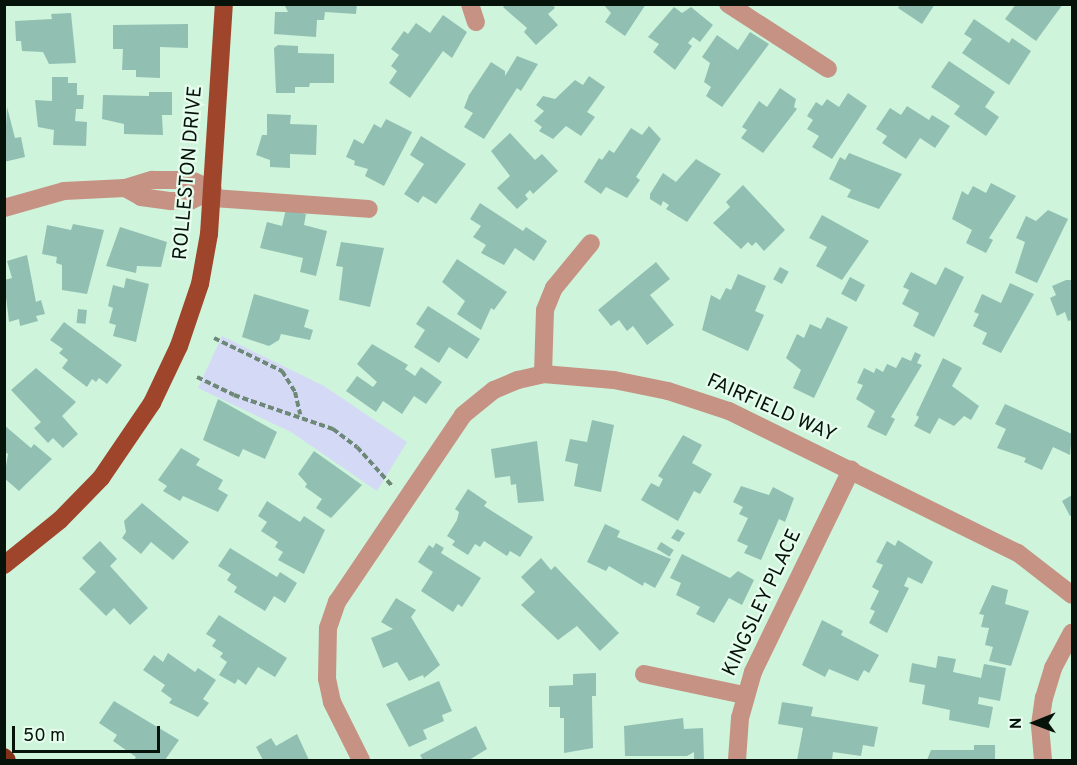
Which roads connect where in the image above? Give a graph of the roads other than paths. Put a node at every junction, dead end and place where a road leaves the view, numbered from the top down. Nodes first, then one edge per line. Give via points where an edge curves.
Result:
1 (224, 4) edge
2 (470, 4) edge
3 (728, 4) edge
4 (476, 22) dead end
5 (828, 69) dead end
6 (213, 194) junction
7 (4, 208) edge
8 (369, 209) dead end
9 (591, 243) dead end
10 (543, 374) junction
11 (851, 470) junction
12 (4, 565) edge
13 (1072, 595) edge
14 (1072, 633) edge
15 (644, 674) dead end
16 (744, 695) junction
17 (361, 760) edge
18 (737, 760) edge
19 (1042, 760) edge

1 - 6 main road, ROLLESTON DRIVE
2 - 4 street
3 - 5 street
6 - 7 street via 191,180 141,181 125,188 64,191
6 - 8 street
6 - 12 main road, ROLLESTON DRIVE via 207,251 195,301 172,365 152,403 95,485
9 - 10 street via 554,288 545,310
10 - 11 street, FAIRFIELD WAY via 622,381 699,400 759,424
10 - 17 street, FAIRFIELD WAY via 518,380 478,401 463,415 346,586 328,628 326,652 332,702
11 - 13 street, FAIRFIELD WAY via 1030,560
11 - 16 street, KINGSLEY PLACE via 767,639
14 - 19 street via 1053,668 1044,698 1040,725
15 - 16 street
16 - 18 street, KINGSLEY PLACE

